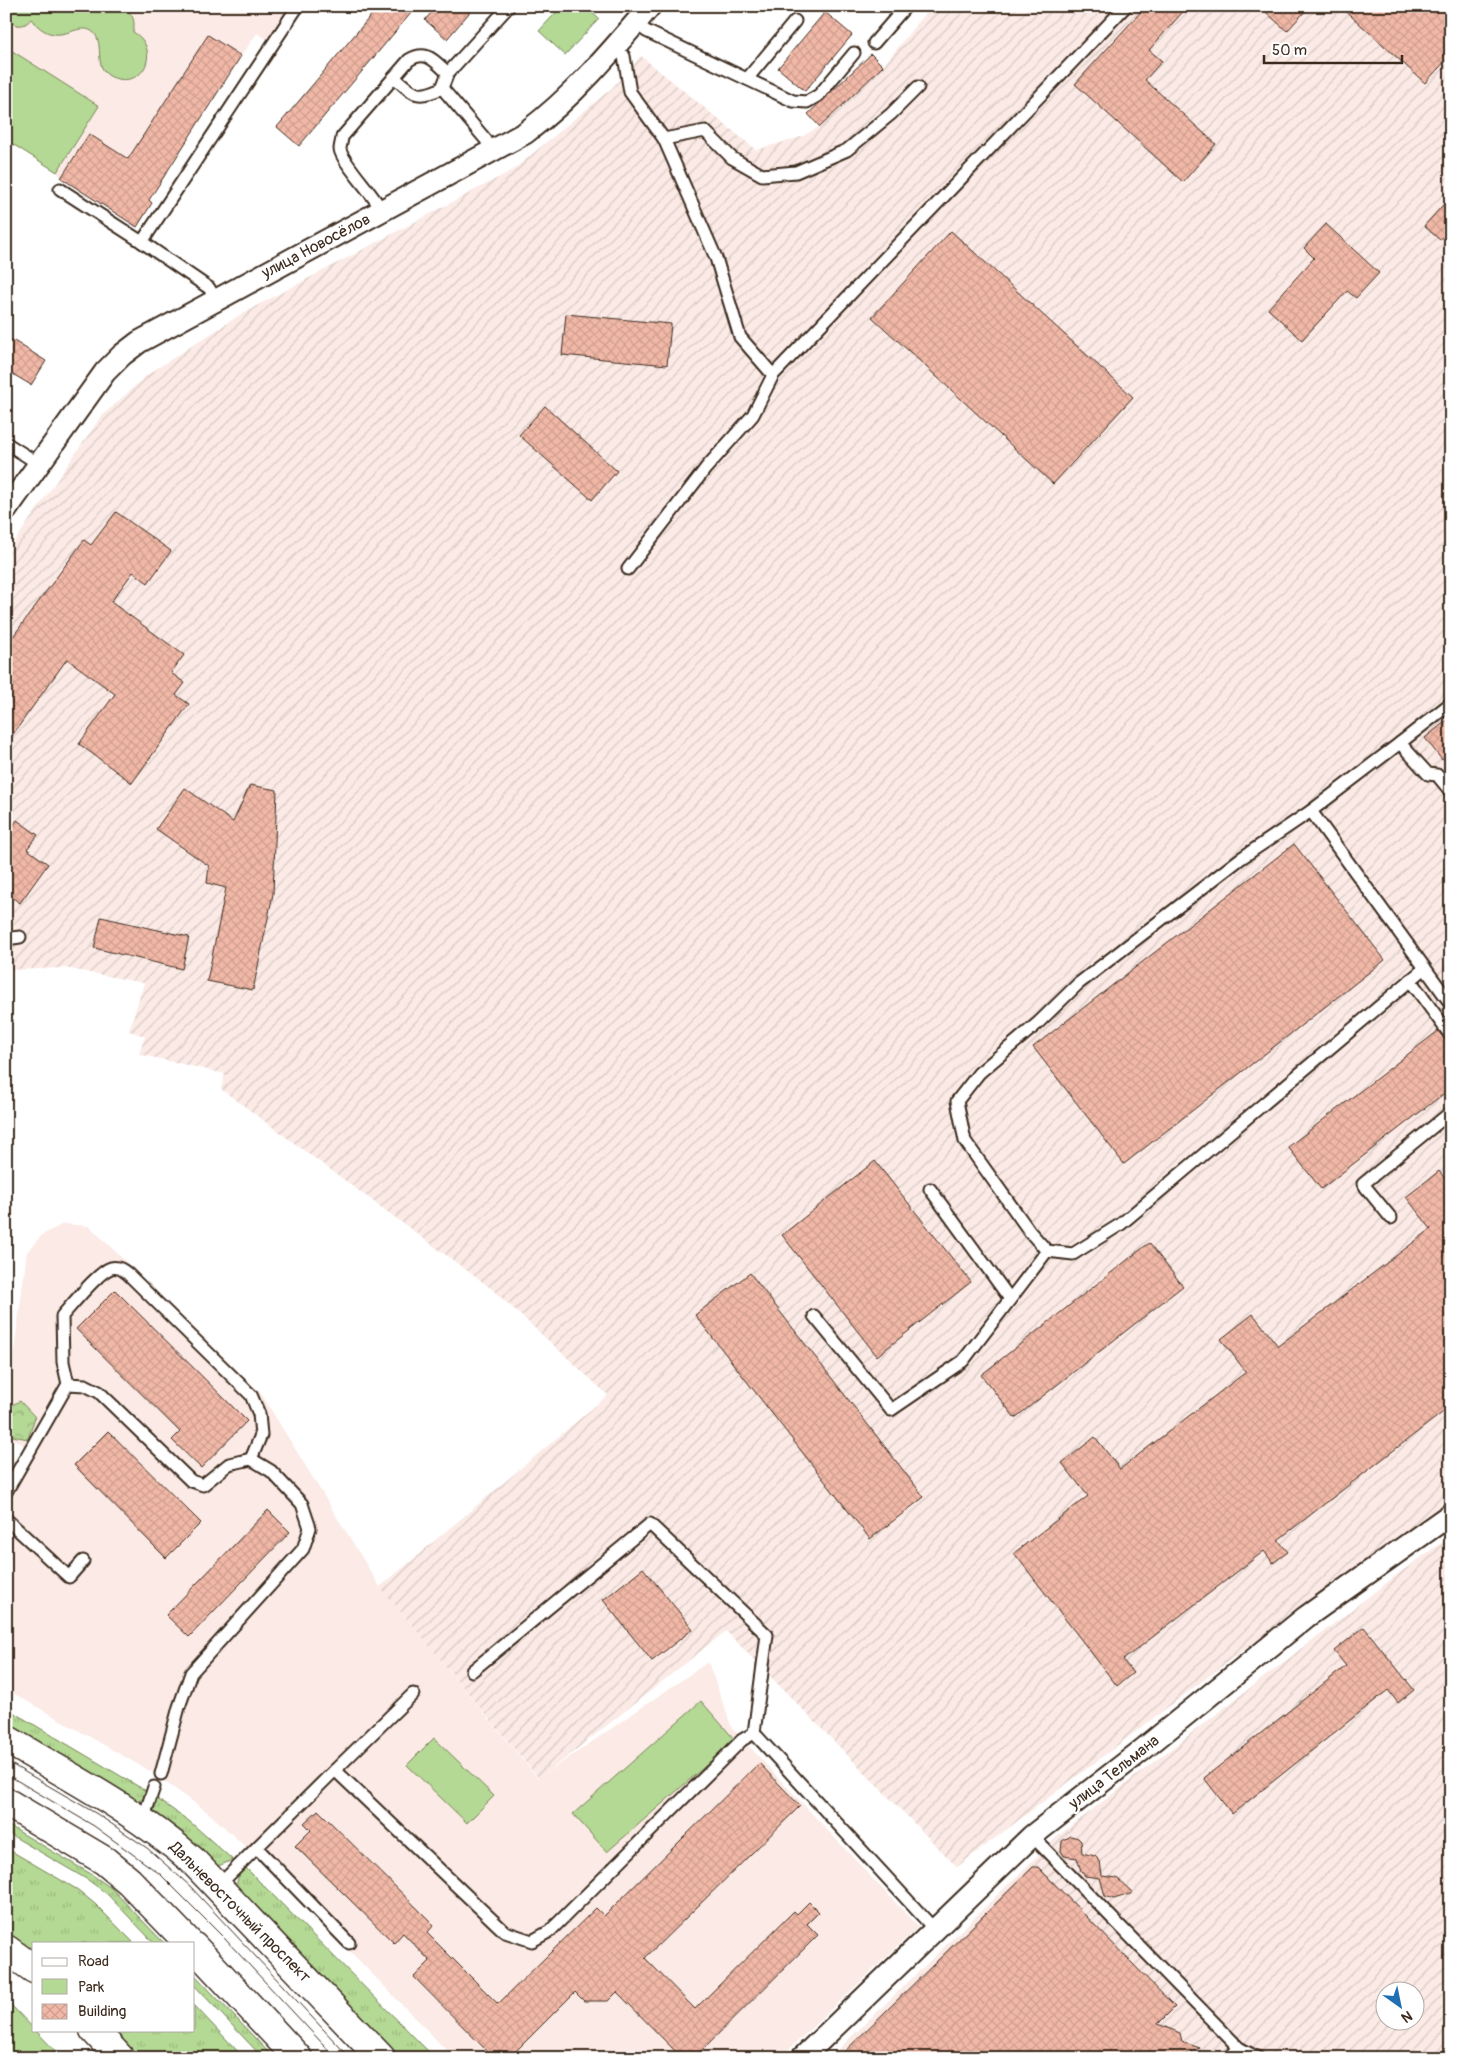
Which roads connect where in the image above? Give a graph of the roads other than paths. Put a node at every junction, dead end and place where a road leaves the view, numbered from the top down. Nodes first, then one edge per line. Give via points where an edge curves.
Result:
1 (298, 6) edge
2 (509, 6) edge
3 (650, 6) edge
4 (906, 6) edge
5 (1126, 6) edge
6 (795, 21) dead end
7 (636, 23) junction
8 (874, 43) dead end
9 (614, 48) junction
10 (854, 53) dead end
11 (448, 73) junction
12 (394, 77) junction
13 (747, 79) junction
14 (918, 87) dead end
15 (442, 88) junction
16 (664, 139) junction
17 (492, 153) junction
18 (60, 189) dead end
19 (382, 211) junction
20 (142, 242) junction
21 (216, 300) junction
22 (774, 376) junction
23 (6, 444) edge
24 (39, 464) junction
25 (6, 510) edge
26 (628, 569) dead end
27 (1451, 703) edge
28 (1400, 742) junction
29 (1451, 792) edge
30 (1312, 811) junction
31 (20, 937) dead end
32 (6, 939) edge
33 (1425, 968) junction
34 (1410, 980) junction
35 (1451, 1004) edge
36 (1451, 1036) edge
37 (1451, 1112) edge
38 (930, 1189) dead end
39 (1391, 1218) dead end
40 (1047, 1251) junction
41 (1010, 1299) junction
42 (814, 1316) dead end
43 (68, 1384) junction
44 (252, 1458) junction
45 (6, 1492) edge
46 (1451, 1514) edge
47 (6, 1519) edge
48 (83, 1561) dead end
49 (472, 1671) dead end
50 (413, 1694) dead end
51 (754, 1734) junction
52 (6, 1739) edge
53 (335, 1770) junction
54 (161, 1774) dead end
55 (154, 1787) dead end
56 (6, 1802) edge
57 (143, 1820) junction
58 (1032, 1836) junction
59 (257, 1848) junction
60 (217, 1886) junction
61 (935, 1930) junction
62 (188, 1942) edge
63 (350, 1943) dead end
64 (195, 1948) edge
65 (6, 1949) edge
66 (32, 1968) edge
67 (96, 2032) edge
68 (1239, 2048) junction
69 (120, 2058) edge
70 (298, 2058) edge
71 (381, 2058) edge
72 (802, 2058) edge
73 (1229, 2058) edge
74 (1258, 2058) edge

1 - 20 lane
2 - 11 lane
3 - 7 street, улица Новосёлов
4 - 8 lane
5 - 22 lane
6 - 13 lane
7 - 9 street, улица Новосёлов
7 - 13 lane via 646,31
9 - 16 lane via 624,56 630,92
9 - 17 street, улица Новосёлов via 553,112
10 - 13 lane via 819,95 807,102 793,101
11 - 12 lane via 428,56 418,55
11 - 15 lane
12 - 15 lane via 413,93 422,95
12 - 19 lane via 342,138 340,149
14 - 16 lane via 848,150 796,172 762,175 732,158 705,131
15 - 17 lane via 486,140
16 - 22 lane via 716,258 740,337
17 - 19 street, улица Новосёлов
18 - 20 lane
19 - 21 street, улица Новосёлов
20 - 21 lane via 209,288
21 - 24 street, улица Новосёлов via 139,342 122,355 105,372
22 - 26 lane via 753,415 706,468
23 - 24 lane
24 - 25 street, улица Новосёлов
27 - 28 lane
28 - 29 lane via 1428,774 1437,775
28 - 30 lane
30 - 33 lane
30 - 40 lane via 1240,859 1078,984 1038,1023 978,1073 957,1101 965,1141
31 - 32 lane
33 - 34 lane
33 - 35 lane
34 - 36 lane
34 - 40 lane via 1121,1224 1073,1254
37 - 39 lane via 1363,1184
38 - 41 lane
40 - 41 lane
41 - 42 lane via 963,1361 891,1410
43 - 44 lane via 85,1385 99,1392 191,1481 203,1485 229,1464
43 - 44 lane via 63,1362 62,1316 103,1273 120,1268 251,1395 259,1414 261,1435
43 - 45 lane
44 - 54 lane via 271,1470 302,1504 310,1528 303,1549 191,1673
46 - 58 street, улица Тельмана via 1306,1617
47 - 48 lane via 69,1577
49 - 51 lane via 650,1524 767,1635
50 - 53 lane
51 - 53 lane via 742,1740 550,1931 532,1941 505,1932
51 - 61 lane
52 - 57 main road, Дальневосточный проспект
53 - 59 lane
55 - 57 lane
56 - 62 main road via 105,1861 135,1886
57 - 60 main road, Дальневосточный проспект via 192,1860
58 - 61 street, улица Тельмана
58 - 68 lane
59 - 60 lane
59 - 63 lane
60 - 71 main road, Дальневосточный проспект
61 - 72 street, улица Тельмана
64 - 70 main road
65 - 66 main road
67 - 69 main road
68 - 73 lane
68 - 74 lane

